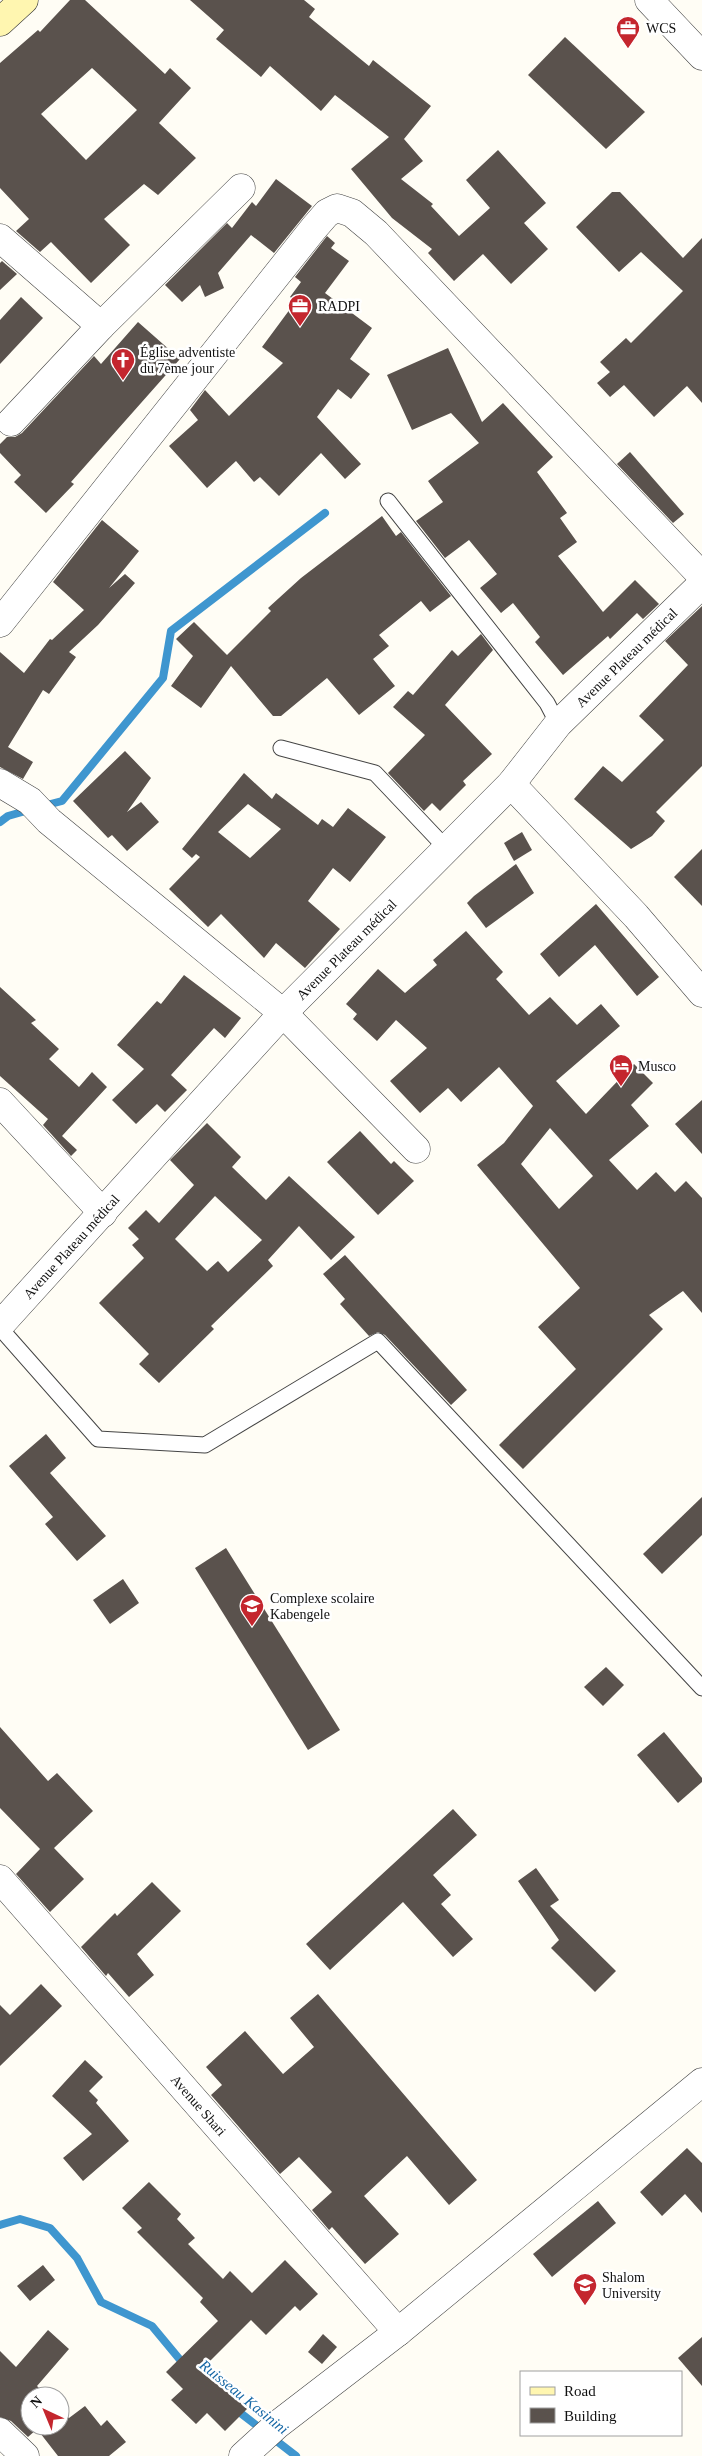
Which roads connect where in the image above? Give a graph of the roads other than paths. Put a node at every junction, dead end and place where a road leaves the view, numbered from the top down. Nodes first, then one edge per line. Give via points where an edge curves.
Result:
1 (24, 0) edge
2 (649, 0) edge
3 (0, 22) edge
4 (702, 56) edge
5 (241, 188) dead end
6 (0, 238) edge
7 (101, 326) junction
8 (11, 422) dead end
9 (388, 502) dead end
10 (702, 576) edge
11 (702, 584) edge
12 (2, 618) edge
13 (558, 724) junction
14 (281, 748) dead end
15 (0, 783) edge
16 (511, 784) junction
17 (446, 848) junction
18 (702, 993) edge
19 (283, 1013) junction
20 (0, 1102) edge
21 (416, 1149) dead end
22 (102, 1213) junction
23 (0, 1326) edge
24 (702, 1688) edge
25 (0, 1879) edge
26 (702, 2082) edge
27 (398, 2332) junction
28 (0, 2432) edge
29 (259, 2441) edge
30 (25, 2456) edge

1 - 3 street
2 - 4 street
5 - 7 street
6 - 7 street
7 - 8 street
9 - 13 lane via 548,703
10 - 12 street via 376,233 352,213 337,208 327,212
11 - 13 street, Avenue Plateau médical
13 - 16 street, Avenue Plateau médical
14 - 17 lane via 375,773
15 - 19 street via 30,801 49,821
16 - 17 street, Avenue Plateau médical
16 - 18 street via 636,916
17 - 19 street, Avenue Plateau médical
19 - 21 street
19 - 22 street, Avenue Plateau médical
20 - 22 street
22 - 23 street, Avenue Plateau médical
23 - 24 lane via 98,1439 205,1445 378,1341
25 - 27 street, Avenue Shari
26 - 27 street
27 - 29 street
28 - 30 street

